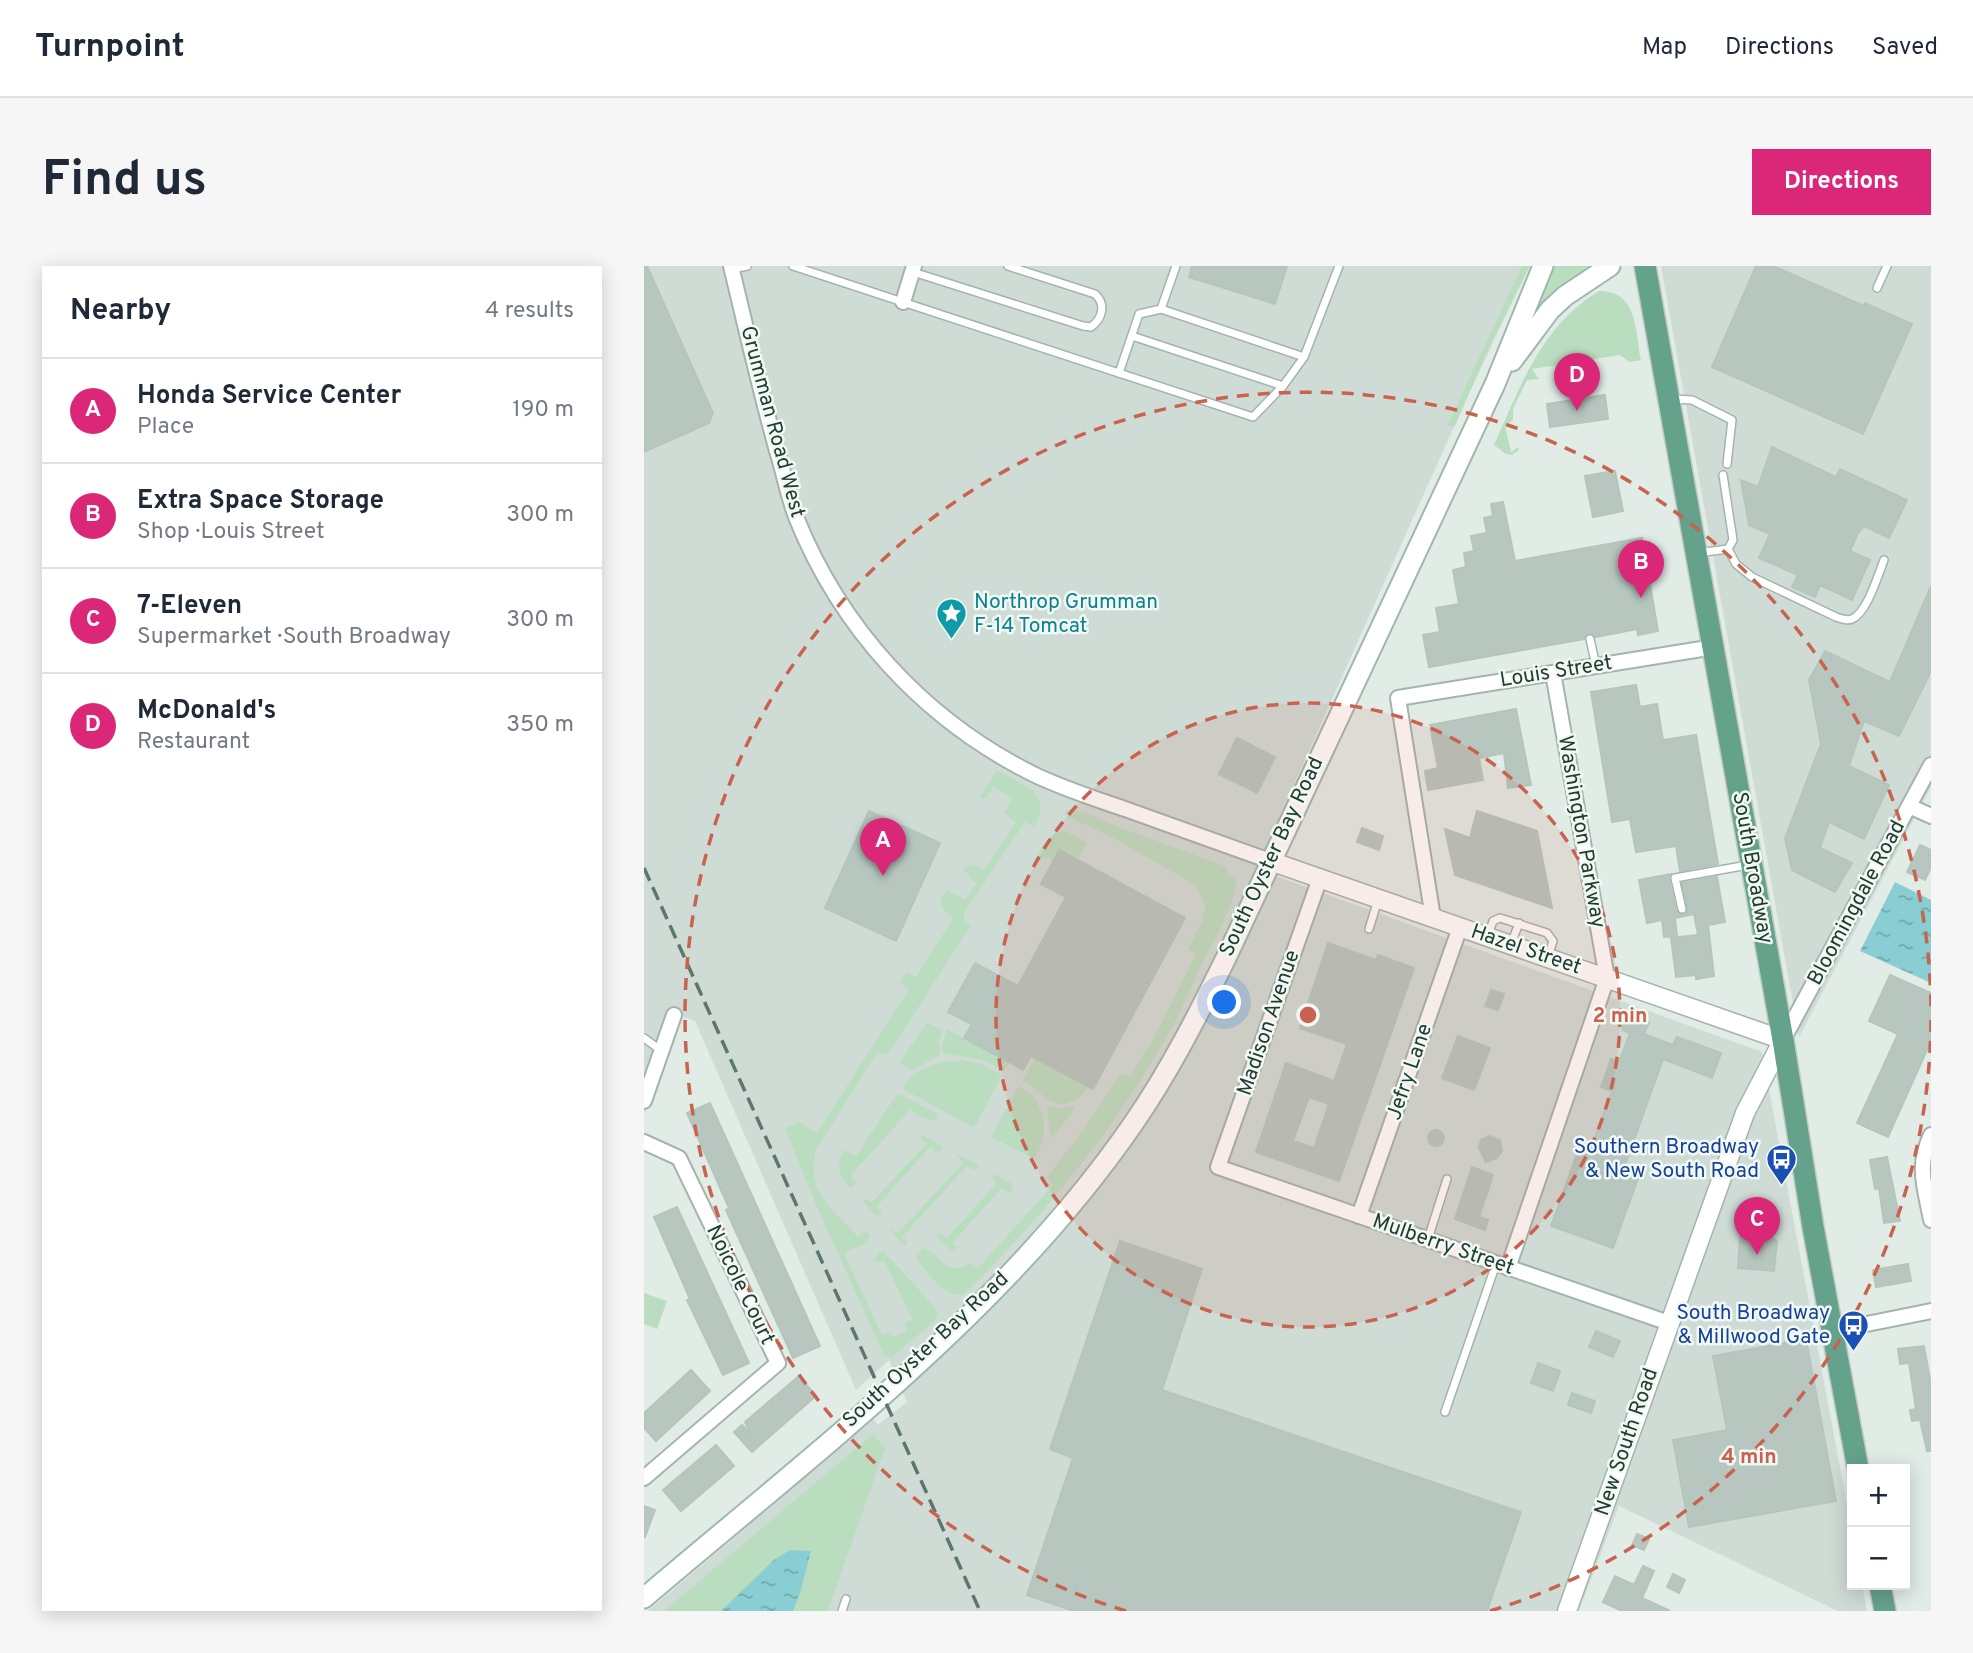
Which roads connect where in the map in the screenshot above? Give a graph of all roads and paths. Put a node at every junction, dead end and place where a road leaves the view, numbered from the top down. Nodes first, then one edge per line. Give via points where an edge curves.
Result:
1 (747, 266) edge
2 (793, 266) edge
3 (1008, 266) edge
4 (1176, 266) edge
5 (1339, 266) edge
6 (1543, 266) edge
7 (1610, 266) edge
8 (1645, 266) edge
9 (1887, 266) edge
10 (731, 268) edge
11 (913, 269) edge
12 (1877, 288) dead end
13 (903, 302) junction
14 (1161, 309) junction
15 (1132, 336) junction
16 (1304, 357) junction
17 (1119, 373) junction
18 (1495, 384) junction
19 (1283, 386) junction
20 (1669, 399) junction
21 (1727, 464) dead end
22 (1723, 475) dead end
23 (1728, 549) junction
24 (1697, 553) junction
25 (1884, 560) dead end
26 (1590, 639) dead end
27 (1714, 647) junction
28 (1596, 666) junction
29 (1553, 673) junction
30 (1931, 765) edge
31 (1909, 806) junction
32 (1931, 816) edge
33 (1270, 861) junction
34 (1752, 864) junction
35 (1320, 878) junction
36 (1378, 899) junction
37 (1682, 909) dead end
38 (1433, 918) junction
39 (1520, 923) junction
40 (1460, 927) junction
41 (1369, 929) dead end
42 (1488, 937) junction
43 (1511, 945) junction
44 (1547, 958) junction
45 (1607, 978) junction
46 (674, 1015) dead end
47 (644, 1038) edge
48 (1783, 1040) junction
49 (662, 1051) junction
50 (644, 1101) edge
51 (1931, 1135) edge
52 (644, 1142) edge
53 (1218, 1167) joint
54 (1447, 1179) dead end
55 (1359, 1216) junction
56 (1931, 1220) edge
57 (1427, 1240) junction
58 (1502, 1266) junction
59 (1931, 1311) edge
60 (1669, 1323) junction
61 (1832, 1331) junction
62 (1445, 1412) dead end
63 (1857, 1464) edge
64 (644, 1479) edge
65 (1881, 1590) edge
66 (644, 1598) edge
67 (846, 1600) dead end
68 (842, 1611) edge
69 (1567, 1611) edge
70 (1885, 1611) edge

1 - 10 lane
2 - 13 lane
3 - 11 lane via 1094,294 1103,307 1097,322 1083,327
4 - 14 lane
5 - 16 lane
6 - 18 main road, South Oyster Bay Road
7 - 18 main road, South Oyster Bay Road via 1550,310
8 - 20 main road, South Broadway
9 - 12 lane
10 - 33 street, Grumman Road West via 796,516 835,595 882,659 929,705 1007,761 1065,788
11 - 13 street
13 - 17 lane
14 - 15 lane via 1139,314
14 - 16 lane
15 - 17 lane
15 - 19 lane
16 - 19 lane
17 - 19 lane via 1253,417
18 - 33 main road, South Oyster Bay Road
20 - 21 lane via 1692,400 1732,420
20 - 24 main road, South Broadway
22 - 23 lane via 1733,540
23 - 24 lane
23 - 25 lane via 1736,564 1752,577 1846,620 1863,610
24 - 27 main road, South Broadway
26 - 28 lane
27 - 28 street, Louis Street
27 - 34 main road, South Broadway
28 - 29 street, Louis Street
29 - 38 street, Louis Street via 1398,698
29 - 45 street, Washington Parkway
30 - 31 street, Bloomingdale Road
31 - 32 street
31 - 48 street, Bloomingdale Road
33 - 35 street, Hazel Street
33 - 66 main road, South Oyster Bay Road via 1166,1072 1133,1124 1040,1240 933,1350
34 - 37 lane via 1675,878
34 - 48 main road, South Broadway
35 - 36 street, Hazel Street
35 - 53 street, Madison Avenue
36 - 38 street, Hazel Street
36 - 41 lane
38 - 40 street, Hazel Street
39 - 42 lane via 1500,918 1493,921
39 - 43 lane
39 - 44 lane via 1548,933 1553,941
40 - 42 street, Hazel Street
40 - 55 street, Jefry Lane
42 - 43 street, Hazel Street
43 - 44 street, Hazel Street
44 - 45 street, Hazel Street
45 - 48 street, Hazel Street
45 - 58 street, Washington Parkway
46 - 49 street
47 - 49 lane
48 - 60 street, New South Road via 1745,1113
48 - 61 main road, South Broadway
49 - 50 street
51 - 56 street via 1922,1154
52 - 64 street, Noicole Court via 680,1158 778,1363
53 - 55 street, Mulberry Street
54 - 57 lane
55 - 57 street, Mulberry Street
57 - 58 street, Mulberry Street
58 - 60 street, Mulberry Street
58 - 62 lane
59 - 61 street
60 - 69 street, New South Road
61 - 63 main road, South Broadway
65 - 70 main road
67 - 68 lane

